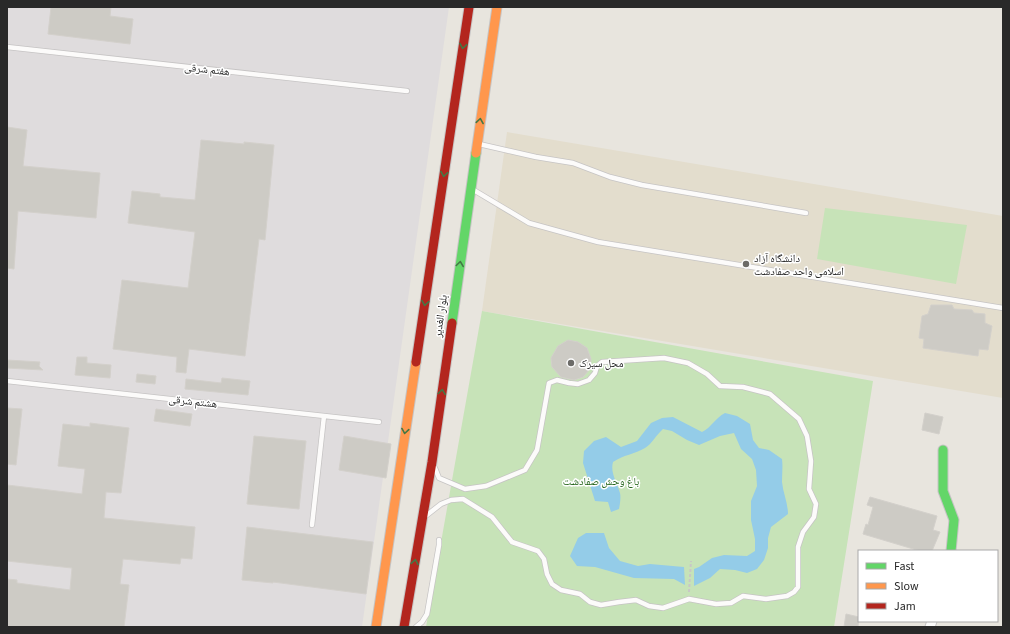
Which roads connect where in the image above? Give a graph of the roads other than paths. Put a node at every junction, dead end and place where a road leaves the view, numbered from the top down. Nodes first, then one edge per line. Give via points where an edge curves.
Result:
1 (469, 7) edge
2 (497, 7) edge
3 (7, 47) edge
4 (407, 91) dead end
5 (477, 143) junction
6 (470, 188) junction
7 (806, 213) dead end
8 (1003, 308) edge
9 (7, 381) edge
10 (324, 416) junction
11 (379, 422) dead end
12 (943, 450) dead end
13 (432, 462) junction
14 (423, 519) junction
15 (312, 525) dead end
16 (439, 540) dead end
17 (951, 550) edge
18 (376, 627) edge
19 (404, 627) edge
20 (416, 627) edge

1 -> 18 street, بلوار الغدیر
5 -> 2 street, بلوار الغدیر
3 - 4 lane, هفتم شرقی
5 - 6 street, بلوار الغدیر
5 - 7 lane via 573,163 610,177 642,185
6 - 8 lane via 529,223 598,242
13 -> 6 street, بلوار الغدیر
9 - 10 lane, هشتم شرقی
10 - 11 lane, هشتم شرقی
10 - 15 lane
12 - 17 street via 942,491 954,520
13 - 14 street, بلوار الغدیر
13 - 14 lane via 438,478 464,489 486,486 524,470 536,450 549,384 558,380 578,384 589,380 602,362 664,358 688,363 707,374 720,386 743,387 770,394 799,419 807,436 811,461 809,489 816,504 814,517 803,532 798,547 798,587 794,592 787,596 766,599 743,596 731,603 716,604 689,599 663,608 636,600 595,604 580,594 562,590 552,584 544,559 538,551 512,542 492,517 463,499 441,504
19 -> 14 street, بلوار الغدیر
16 - 20 lane via 427,614

